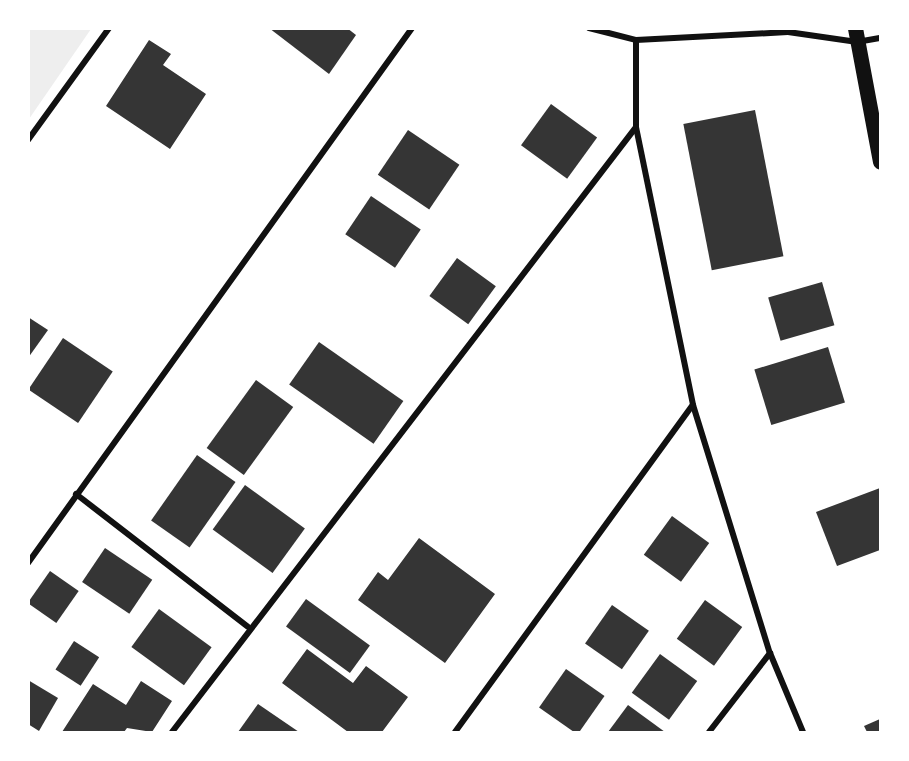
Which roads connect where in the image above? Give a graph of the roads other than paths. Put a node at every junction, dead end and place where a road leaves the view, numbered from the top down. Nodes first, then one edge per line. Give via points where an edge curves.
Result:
1 (109, 28) edge
2 (412, 28) edge
3 (589, 28) edge
4 (856, 35) edge
5 (880, 38) edge
6 (636, 40) junction
7 (636, 127) junction
8 (28, 140) edge
9 (880, 162) edge
10 (693, 405) junction
11 (76, 494) junction
12 (28, 563) edge
13 (248, 627) junction
14 (770, 653) junction
15 (172, 732) edge
16 (455, 732) edge
17 (709, 732) edge
18 (803, 732) edge

1 - 8 street
2 - 11 street
3 - 6 street
4 - 5 street
4 - 6 street via 788,32
4 - 9 main road
6 - 7 street
7 - 10 street
7 - 13 street
10 - 14 street
10 - 16 street
11 - 12 street
11 - 13 street
13 - 15 street
14 - 17 street
14 - 18 street

